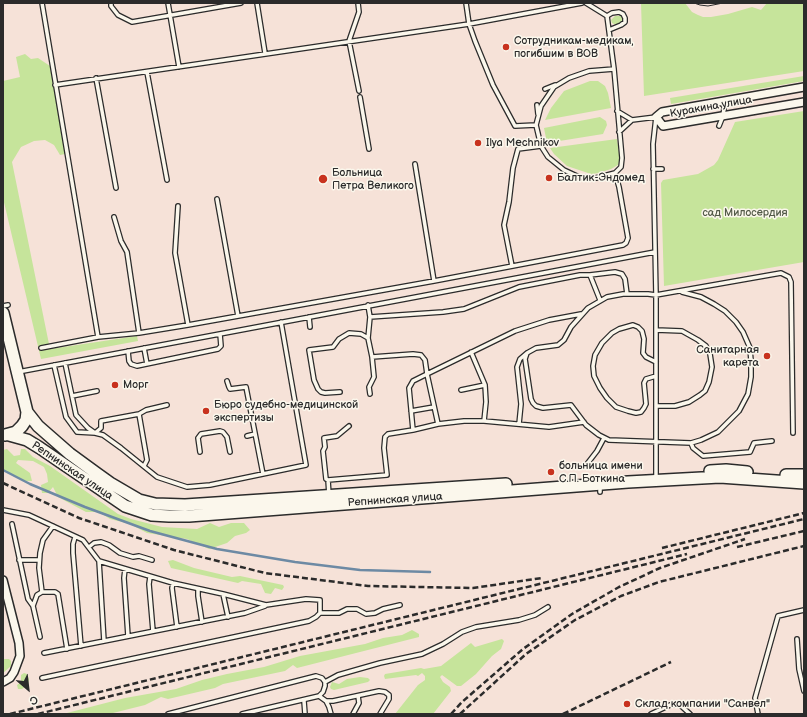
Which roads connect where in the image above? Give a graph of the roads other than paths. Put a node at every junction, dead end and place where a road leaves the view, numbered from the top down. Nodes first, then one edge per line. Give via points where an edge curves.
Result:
1 (42, 3) edge
2 (110, 3) edge
3 (168, 3) edge
4 (241, 3) edge
5 (257, 3) edge
6 (358, 3) edge
7 (466, 3) edge
8 (582, 3) edge
9 (586, 3) edge
10 (170, 16) junction
11 (607, 16) junction
12 (469, 24) junction
13 (609, 30) junction
14 (349, 41) junction
15 (265, 53) junction
16 (179, 67) junction
17 (614, 69) junction
18 (147, 72) junction
19 (96, 78) junction
20 (562, 82) junction
21 (55, 85) junction
22 (804, 87) edge
23 (545, 89) dead end
24 (359, 91) dead end
25 (360, 97) dead end
26 (725, 101) junction
27 (804, 102) edge
28 (536, 105) dead end
29 (617, 111) junction
30 (723, 116) junction
31 (538, 117) junction
32 (656, 118) junction
33 (632, 120) junction
34 (536, 126) junction
35 (719, 126) dead end
36 (620, 132) junction
37 (541, 146) junction
38 (369, 149) dead end
39 (414, 164) dead end
40 (652, 168) junction
41 (662, 168) dead end
42 (615, 173) junction
43 (167, 180) dead end
44 (116, 188) dead end
45 (217, 199) dead end
46 (178, 206) dead end
47 (114, 217) dead end
48 (654, 252) junction
49 (512, 266) junction
50 (590, 275) junction
51 (434, 281) junction
52 (679, 291) junction
53 (627, 294) junction
54 (656, 295) junction
55 (600, 300) junction
56 (368, 305) junction
57 (4, 308) edge
58 (582, 314) junction
59 (238, 316) junction
60 (309, 317) junction
61 (370, 317) junction
62 (281, 322) junction
63 (188, 325) junction
64 (310, 327) dead end
65 (656, 330) junction
66 (139, 333) junction
67 (220, 334) junction
68 (98, 337) junction
69 (368, 338) junction
70 (41, 348) dead end
71 (144, 348) junction
72 (128, 351) junction
73 (472, 352) junction
74 (527, 353) junction
75 (372, 357) junction
76 (656, 362) junction
77 (65, 363) junction
78 (147, 364) junction
79 (54, 365) junction
80 (17, 372) junction
81 (427, 374) junction
82 (656, 376) junction
83 (227, 381) dead end
84 (485, 385) junction
85 (461, 390) dead end
86 (97, 391) dead end
87 (340, 392) dead end
88 (370, 394) dead end
89 (72, 396) junction
90 (167, 404) dead end
91 (656, 406) junction
92 (434, 407) junction
93 (412, 411) junction
94 (27, 412) junction
95 (139, 414) junction
96 (484, 421) junction
97 (584, 422) junction
98 (438, 424) junction
99 (519, 424) junction
100 (349, 426) dead end
101 (413, 430) junction
102 (95, 433) junction
103 (793, 433) dead end
104 (255, 434) junction
105 (6, 435) edge
106 (247, 436) dead end
107 (604, 438) junction
108 (772, 441) dead end
109 (655, 442) junction
110 (691, 443) junction
111 (200, 452) dead end
112 (230, 452) dead end
113 (587, 464) dead end
114 (144, 466) junction
115 (263, 474) junction
116 (804, 476) edge
117 (656, 478) dead end
118 (328, 480) junction
119 (804, 483) edge
120 (600, 485) junction
121 (329, 496) junction
122 (3, 510) edge
123 (12, 524) dead end
124 (53, 526) junction
125 (75, 537) junction
126 (89, 546) junction
127 (19, 560) junction
128 (39, 560) junction
129 (152, 560) dead end
130 (99, 561) junction
131 (125, 569) junction
132 (150, 577) junction
133 (3, 580) edge
134 (173, 583) junction
135 (198, 589) junction
136 (42, 592) junction
137 (223, 594) junction
138 (400, 605) dead end
139 (33, 606) junction
140 (266, 606) junction
141 (548, 607) dead end
142 (804, 610) edge
143 (320, 613) junction
144 (228, 617) junction
145 (202, 622) junction
146 (177, 626) junction
147 (153, 631) junction
148 (128, 636) junction
149 (40, 637) dead end
150 (797, 640) dead end
151 (104, 641) junction
152 (81, 646) junction
153 (67, 648) junction
154 (44, 653) dead end
155 (42, 678) dead end
156 (3, 682) edge
157 (325, 682) junction
158 (804, 691) edge
159 (319, 696) junction
160 (358, 696) junction
161 (304, 701) junction
162 (326, 701) junction
163 (168, 714) edge
164 (242, 714) edge
165 (305, 714) edge
166 (330, 714) edge
167 (353, 714) edge
168 (380, 714) edge
169 (651, 714) edge
170 (690, 714) edge
171 (758, 714) edge

1 - 21 lane
2 - 10 lane via 118,15 132,22
3 - 10 lane
4 - 10 lane
5 - 15 lane
6 - 14 lane via 359,12
7 - 12 lane
8 - 12 lane
9 - 11 lane
10 - 16 lane
11 - 13 lane
11 - 13 lane via 619,12 625,18 625,22
12 - 14 lane
12 - 34 lane via 493,85 515,126
13 - 17 lane
14 - 15 lane
14 - 24 lane
15 - 16 lane
16 - 18 lane
17 - 20 lane via 589,71
17 - 29 lane
18 - 19 lane
18 - 43 lane
19 - 21 lane
19 - 44 lane
20 - 23 lane
20 - 31 lane via 554,87 541,106
21 - 68 lane
22 - 26 street, Куракина улица
25 - 38 lane
26 - 30 lane
26 - 32 street, Куракина улица via 662,112
27 - 30 street, Куракина улица
28 - 31 lane
29 - 33 lane
29 - 36 lane
30 - 32 street, Куракина улица via 663,126
30 - 35 lane
31 - 34 lane
32 - 33 lane
32 - 40 lane
33 - 36 lane
34 - 37 lane
36 - 42 lane via 622,158
37 - 42 lane via 548,157 564,170 579,177 596,178
37 - 49 lane via 518,149 513,168 504,225
39 - 51 lane
40 - 41 lane
40 - 48 lane
42 - 49 lane via 628,238 626,243
45 - 59 lane
46 - 63 lane via 175,253
47 - 66 lane via 127,252
48 - 54 lane
48 - 56 lane
49 - 51 lane
50 - 53 lane via 615,272 622,274
50 - 55 lane
50 - 61 lane via 519,287 464,309
51 - 59 lane
52 - 54 lane
52 - 103 lane via 781,273 789,277
52 - 110 lane via 701,297 725,312 743,332 750,348 751,377 748,394 739,411 718,432
53 - 54 lane
53 - 55 lane
54 - 65 lane
55 - 58 lane
56 - 60 lane
56 - 61 lane
57 - 80 street
58 - 73 lane via 549,320 515,331
58 - 74 lane via 564,340
59 - 63 lane
60 - 62 lane
60 - 64 lane
61 - 69 lane
62 - 67 lane
62 - 115 lane via 306,465
63 - 66 lane
65 - 76 lane
65 - 91 lane via 682,331 698,340 706,346 712,367 709,382 700,395 675,406
66 - 68 lane
67 - 71 lane
67 - 78 lane via 221,346 218,349
68 - 70 lane
69 - 75 lane
69 - 87 lane via 361,334 349,334 339,339 333,347 309,350 318,389 325,393
71 - 72 lane
71 - 78 lane
72 - 77 lane
72 - 78 lane via 131,364
73 - 81 lane
73 - 84 lane
74 - 97 lane via 533,403 543,408 571,405
74 - 99 lane via 520,359 517,367 521,404
75 - 81 lane via 421,355 425,360
75 - 88 lane via 374,377 369,387
76 - 82 lane
76 - 82 lane via 646,358 643,353 642,331 633,325 612,333 602,343 595,355 593,366 594,376 607,398 616,407 636,413 641,412 646,404 644,383
77 - 79 lane
77 - 89 lane
79 - 80 lane
79 - 102 lane via 66,417 78,432
80 - 94 street
81 - 92 lane
81 - 93 lane via 413,381 409,388
82 - 91 lane
83 - 104 lane via 230,389 246,387
84 - 85 lane
84 - 96 lane
86 - 89 lane
89 - 102 lane via 76,415
90 - 95 lane
91 - 109 lane
92 - 93 lane
92 - 98 lane
93 - 101 lane
94 - 105 street via 22,426 16,432
94 - 121 street, Репнинская улица via 38,426 70,454 139,500 155,504 185,505
95 - 102 lane via 101,421 101,428
95 - 114 lane via 147,460
96 - 98 lane
96 - 99 lane
97 - 99 lane via 549,427
97 - 107 lane
98 - 101 lane
100 - 118 lane via 338,436 324,438 325,447 322,452
101 - 118 lane via 388,434 385,437 387,475
102 - 114 lane via 103,435
104 - 106 lane
104 - 115 lane
105 - 120 street, Репнинская улица via 27,440 126,506 169,516
107 - 109 lane
107 - 113 lane
108 - 110 lane via 754,443 750,452 703,456
109 - 110 lane
109 - 117 lane
111 - 112 lane via 198,438 201,434 220,431 230,439
114 - 115 lane via 157,476 187,487
116 - 120 street, Репнинская улица via 726,470
118 - 121 lane
119 - 120 street, Репнинская улица via 720,477
120 - 121 street, Репнинская улица
122 - 124 lane via 29,515
123 - 127 lane
124 - 125 lane
124 - 128 lane via 43,540
125 - 126 lane
125 - 152 lane via 73,553
126 - 129 lane via 101,542 120,553
126 - 130 lane
127 - 128 lane
127 - 139 lane via 28,599
128 - 136 lane
130 - 131 lane
130 - 151 lane
131 - 132 lane
131 - 148 lane
132 - 134 lane
132 - 147 lane
133 - 156 street via 20,656 14,672
134 - 135 lane
134 - 146 lane
135 - 137 lane
135 - 145 lane
136 - 139 lane via 37,595
136 - 153 lane via 58,594
137 - 140 lane
137 - 144 lane
138 - 143 lane via 366,614 357,609 347,609 339,613
139 - 149 lane
140 - 143 lane via 306,599 320,600
140 - 144 lane
141 - 157 lane via 519,620 476,626 422,654 338,675
142 - 171 lane via 778,616 755,698
143 - 155 lane via 309,620
144 - 145 lane
145 - 146 lane
146 - 147 lane
147 - 148 lane
148 - 151 lane
150 - 158 lane
151 - 152 lane
152 - 153 lane
153 - 154 lane
157 - 159 lane via 323,692
157 - 163 lane via 316,676
159 - 161 lane
159 - 162 lane
160 - 162 lane
160 - 167 lane via 359,702
160 - 168 lane via 379,691 389,695
161 - 164 lane
161 - 165 lane
162 - 166 lane
169 - 170 lane via 670,705 679,704

